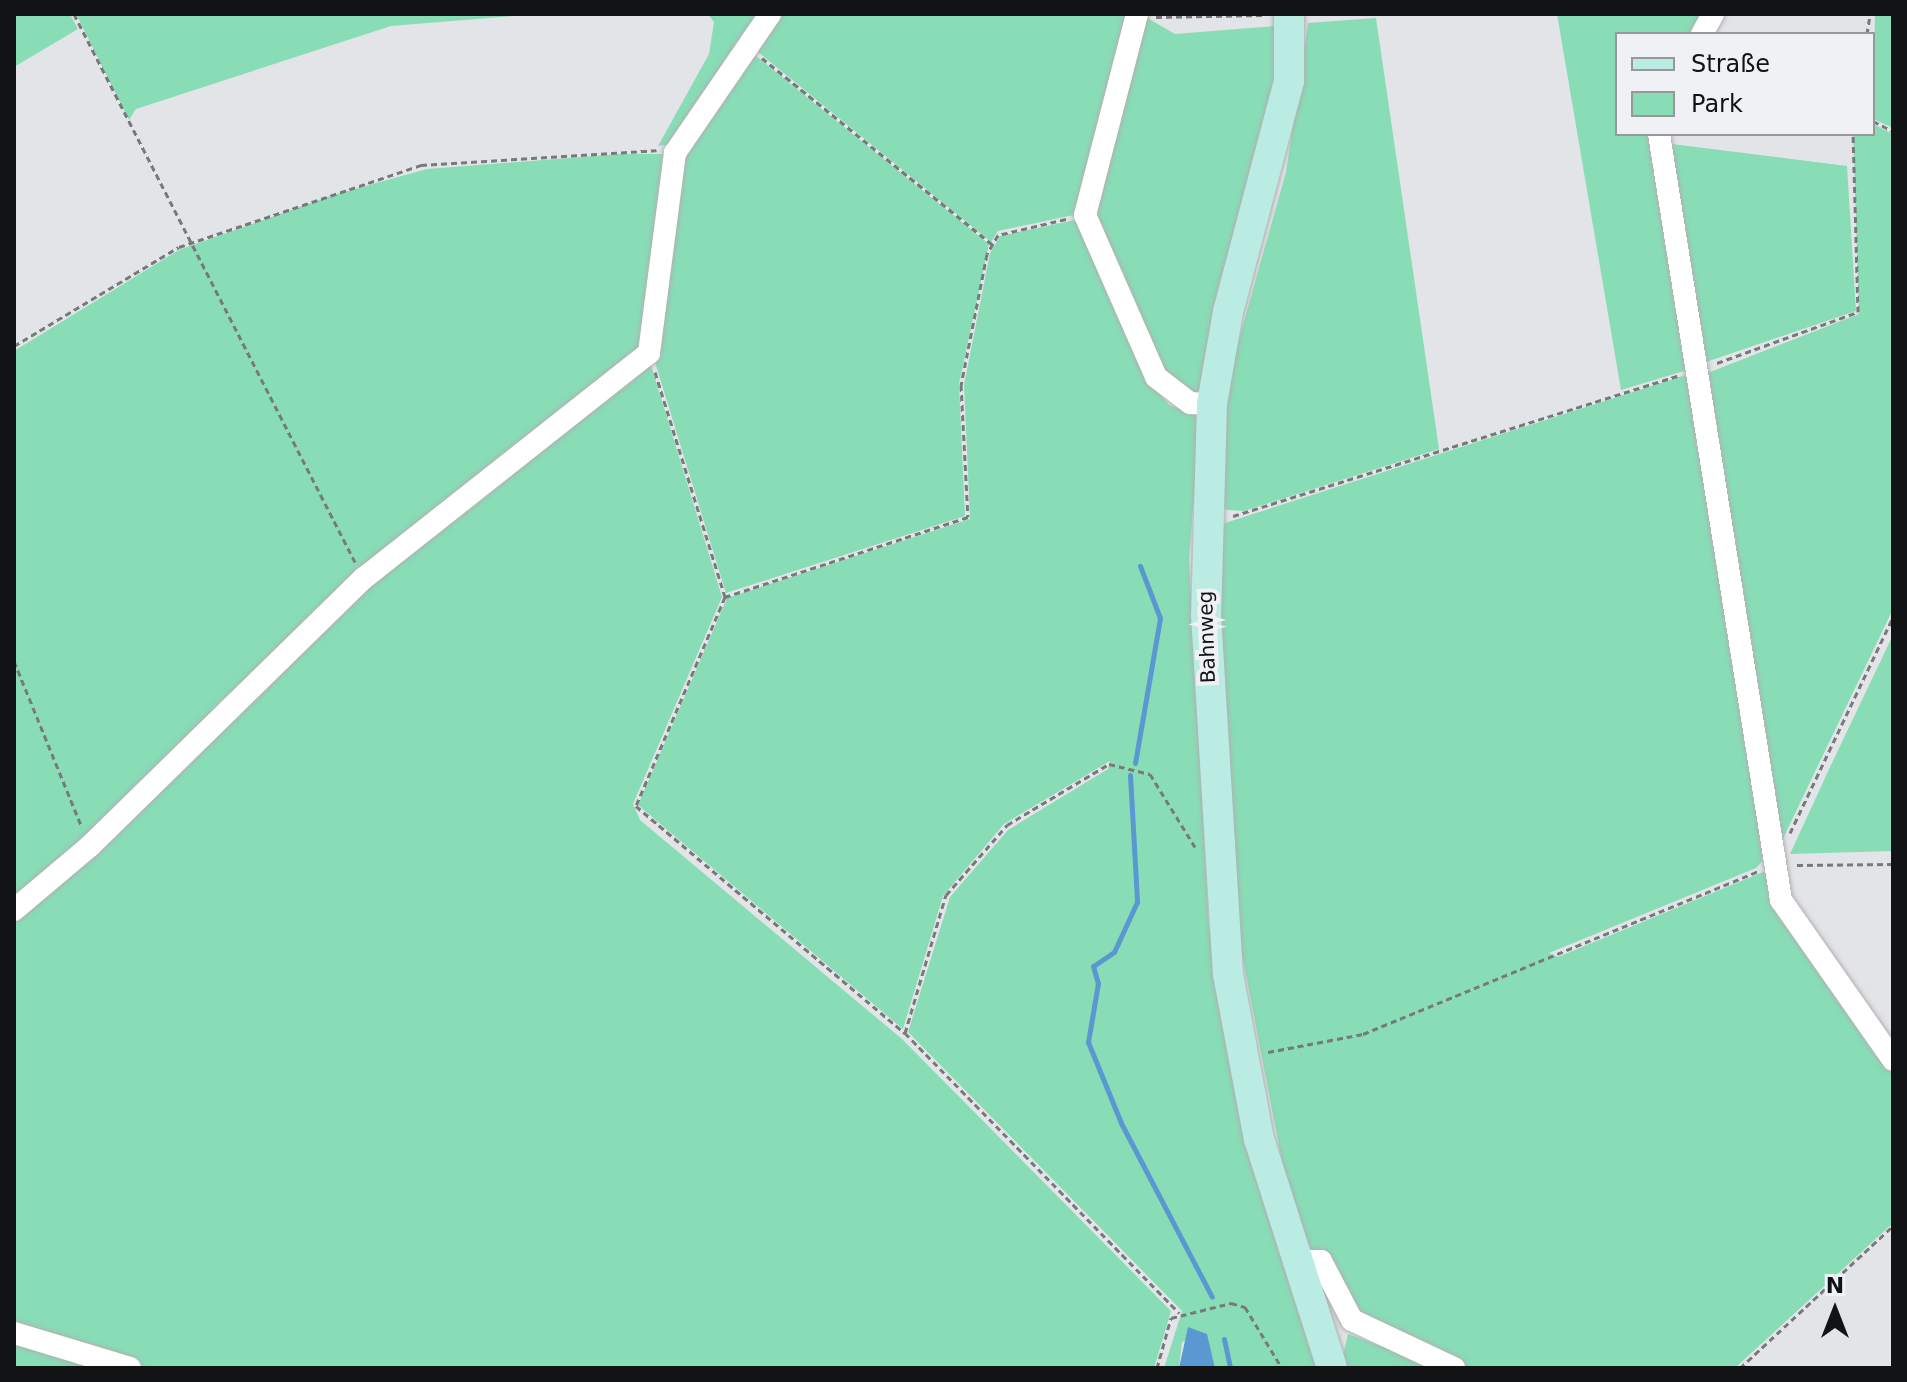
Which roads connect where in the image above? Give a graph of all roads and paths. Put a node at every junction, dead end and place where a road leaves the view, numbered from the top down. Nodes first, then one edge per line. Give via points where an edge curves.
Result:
1 (74, 14) edge
2 (770, 14) edge
3 (1289, 14) edge
4 (1713, 14) edge
5 (1137, 16) edge
6 (1703, 32) edge
7 (748, 47) junction
8 (1875, 122) edge
9 (1893, 131) edge
10 (1659, 136) edge
11 (1853, 136) edge
12 (675, 153) junction
13 (1085, 215) junction
14 (190, 243) junction
15 (992, 244) junction
16 (14, 346) edge
17 (649, 353) junction
18 (1696, 369) junction
19 (1212, 404) junction
20 (1206, 523) junction
21 (364, 578) junction
22 (725, 597) junction
23 (1893, 617) edge
24 (14, 661) edge
25 (90, 846) junction
26 (1219, 860) junction
27 (1893, 864) edge
28 (1773, 865) junction
29 (14, 910) edge
30 (905, 1033) junction
31 (1243, 1058) junction
32 (1893, 1060) edge
33 (1893, 1226) edge
34 (1294, 1261) junction
35 (1179, 1313) junction
36 (14, 1333) edge
37 (130, 1368) edge
38 (1157, 1368) edge
39 (1282, 1368) edge
40 (1332, 1368) edge
41 (1454, 1368) edge
42 (1740, 1368) edge

1 - 14 path
2 - 7 street
3 - 5 path
3 - 19 main road, Bahnweg via 1289,81 1228,312
4 - 6 street
5 - 13 street
7 - 12 street
7 - 15 path
8 - 9 path
10 - 18 street
11 - 18 path via 1858,312
12 - 14 path via 421,165
12 - 17 street
13 - 15 path via 998,235
13 - 19 street via 1156,377 1190,403
14 - 16 path
14 - 21 path
15 - 22 path via 961,385 968,517
17 - 21 street
17 - 22 path
18 - 20 path
18 - 28 street
19 - 20 main road, Bahnweg
20 - 26 main road, Bahnweg
21 - 25 street
22 - 30 path via 636,806
23 - 28 path
24 - 25 path
25 - 29 street
26 - 30 path via 1195,847 1150,774 1109,764 1007,825 946,895
26 - 31 main road, Bahnweg
27 - 28 path
28 - 31 path via 1363,1034
28 - 32 street via 1788,919
30 - 35 path
31 - 34 main road, Bahnweg
33 - 42 path
34 - 40 main road, Bahnweg
34 - 41 street via 1321,1261 1352,1320
35 - 38 path
35 - 39 path via 1245,1307
36 - 37 street

